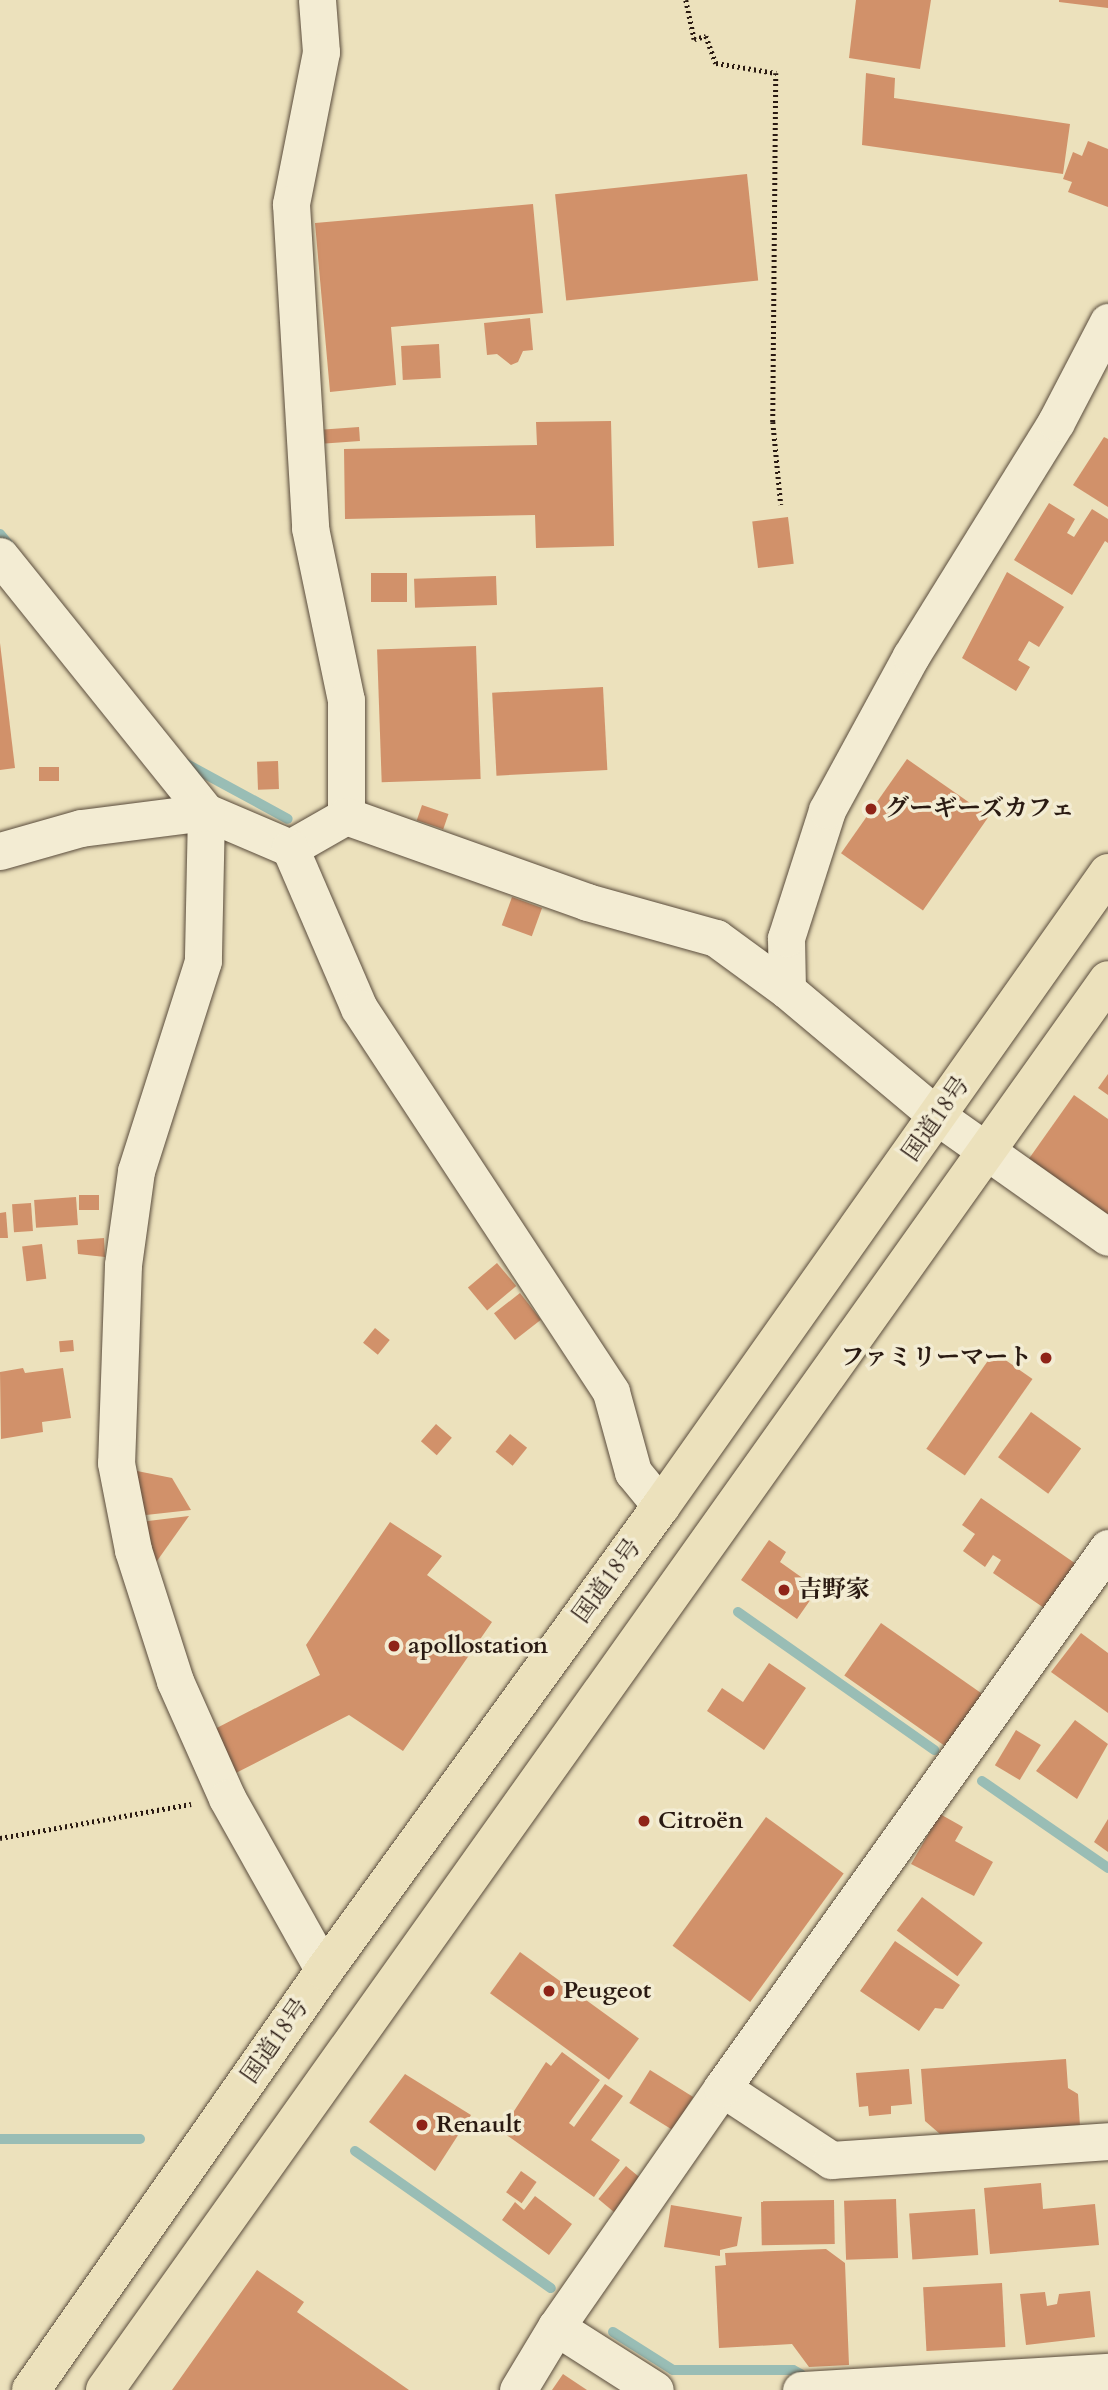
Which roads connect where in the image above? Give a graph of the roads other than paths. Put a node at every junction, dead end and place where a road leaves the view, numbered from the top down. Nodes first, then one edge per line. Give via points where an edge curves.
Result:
1 (317, 0) edge
2 (1108, 323) edge
3 (0, 556) edge
4 (206, 812) junction
5 (346, 816) junction
6 (290, 848) junction
7 (0, 851) edge
8 (1108, 873) edge
9 (1108, 980) edge
10 (787, 990) junction
11 (937, 1116) junction
12 (988, 1154) junction
13 (1108, 1237) edge
14 (661, 1506) junction
15 (1108, 1548) edge
16 (324, 1971) junction
17 (722, 2088) junction
18 (1108, 2141) edge
19 (556, 2328) junction
20 (1108, 2372) edge
21 (31, 2390) edge
22 (104, 2390) edge
23 (518, 2390) edge
24 (655, 2390) edge
25 (801, 2390) edge

1 - 5 street via 321,52 291,204 310,528 346,700
2 - 10 street via 1056,422 911,656 827,810 786,938
3 - 4 street
4 - 6 street
4 - 7 street via 80,828
4 - 16 street via 203,961 134,1185 116,1365 116,1463 133,1550 175,1681 227,1798
5 - 6 street
5 - 10 street via 587,902 716,938
6 - 14 street via 359,1008 611,1392 633,1472
8 - 11 highway, 国道18号
9 - 12 highway
10 - 11 street
11 - 12 street
11 - 14 highway, 国道18号
12 - 13 street
12 - 22 highway
14 - 16 highway, 国道18号
15 - 17 street
16 - 21 highway, 国道18号
17 - 18 street via 831,2160
17 - 19 street
19 - 23 street
19 - 24 street
20 - 25 street

